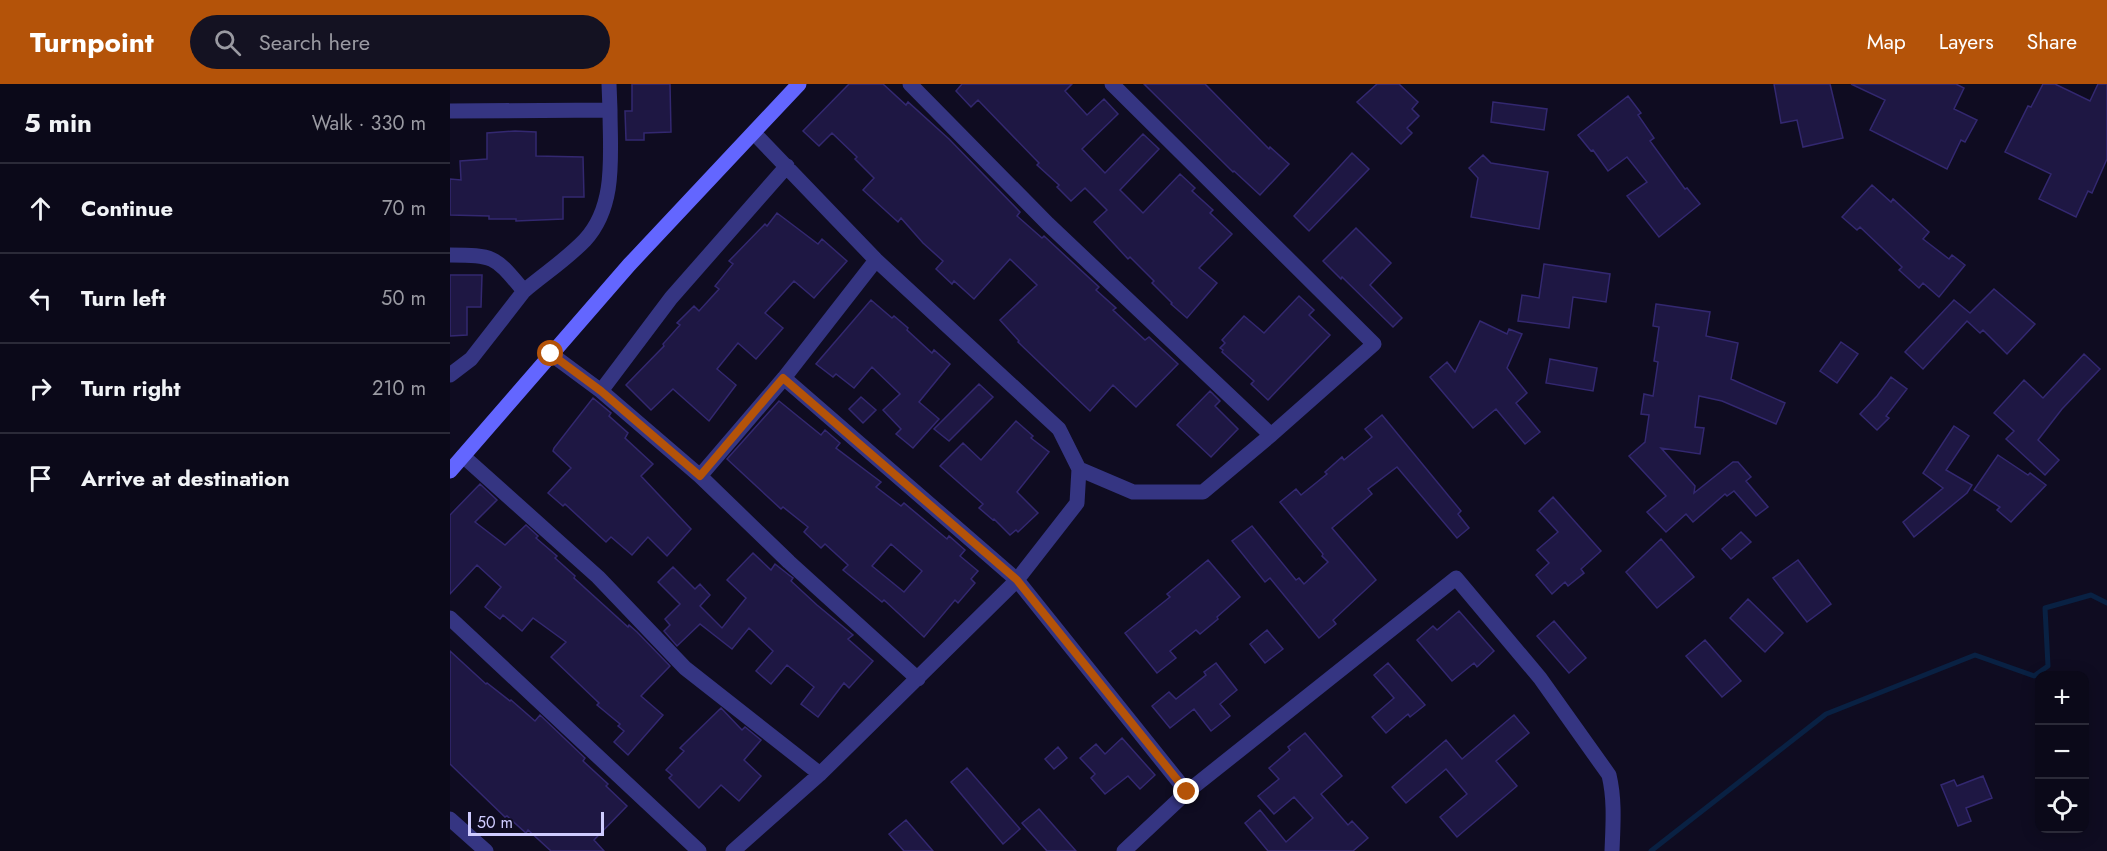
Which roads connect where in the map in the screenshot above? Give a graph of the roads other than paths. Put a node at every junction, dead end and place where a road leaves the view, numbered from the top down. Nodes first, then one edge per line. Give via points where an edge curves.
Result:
1 (609, 84) edge
2 (800, 84) edge
3 (910, 84) edge
4 (1112, 84) edge
5 (610, 110) junction
6 (450, 111) edge
7 (754, 133) junction
8 (787, 166) junction
9 (450, 255) edge
10 (876, 260) junction
11 (524, 291) junction
12 (551, 354) junction
13 (450, 375) edge
14 (783, 378) junction
15 (601, 391) junction
16 (1271, 435) junction
17 (464, 456) junction
18 (1079, 469) junction
19 (450, 471) edge
20 (700, 476) junction
21 (1017, 580) junction
22 (450, 618) edge
23 (918, 679) junction
24 (820, 774) junction
25 (1187, 792) junction
26 (450, 819) edge
27 (486, 851) edge
28 (699, 851) edge
29 (733, 851) edge
30 (1124, 851) edge
31 (1612, 851) edge

1 - 5 street
2 - 7 street
3 - 16 street via 1048,224
4 - 16 street via 1374,344
5 - 6 street
5 - 11 street via 611,169 599,218 585,240
7 - 8 street
7 - 12 street
8 - 10 street
8 - 15 street via 671,298
9 - 11 street via 483,255 494,260
10 - 14 street
10 - 18 street via 1059,429
11 - 13 street via 471,359
12 - 15 street
12 - 17 street
14 - 20 street
14 - 21 street
15 - 20 street
16 - 18 street via 1203,492 1133,492
17 - 19 street
17 - 24 street via 598,577 686,668
18 - 21 street via 1077,503
20 - 23 street
21 - 23 street
21 - 25 street
22 - 28 street
23 - 24 street
24 - 29 street
25 - 30 street
25 - 31 street via 1455,578 1540,678 1609,775
26 - 27 street

